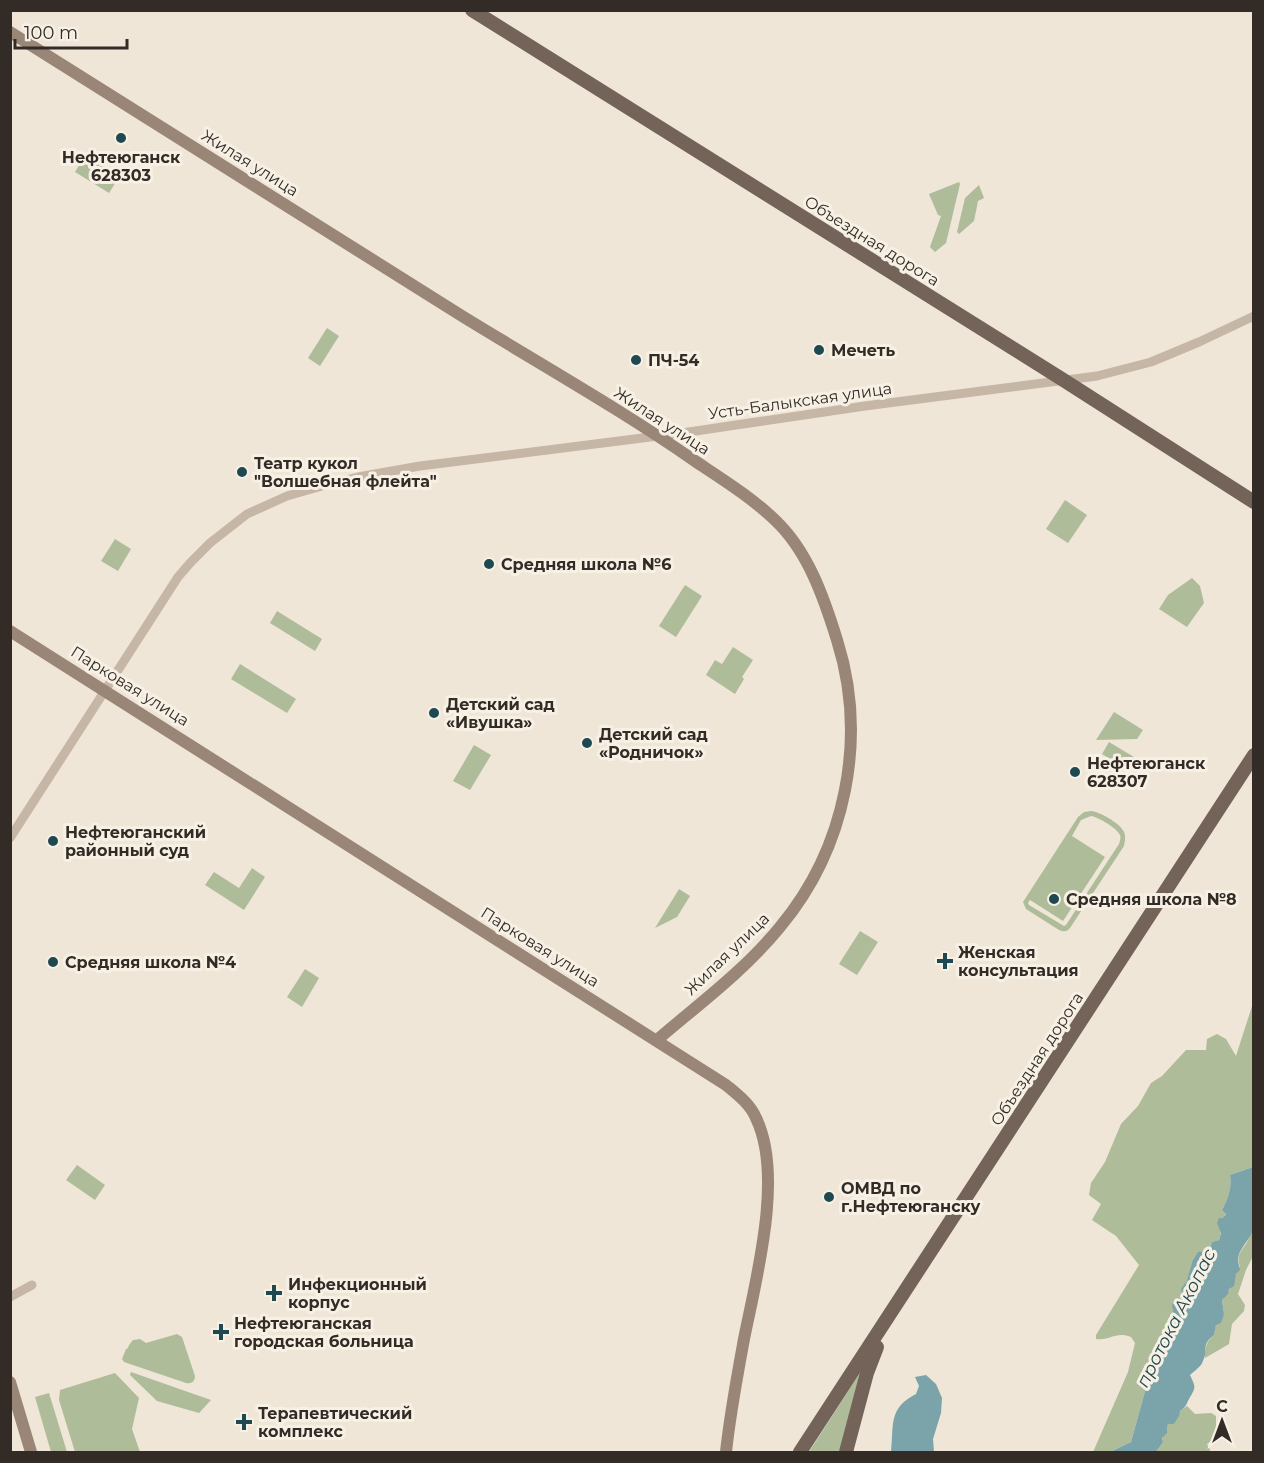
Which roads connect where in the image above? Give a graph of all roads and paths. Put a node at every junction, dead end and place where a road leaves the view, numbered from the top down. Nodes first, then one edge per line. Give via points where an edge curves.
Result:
1 (472, 10) edge
2 (10, 32) edge
3 (1254, 316) edge
4 (1065, 381) junction
5 (658, 436) junction
6 (1254, 502) edge
7 (10, 631) edge
8 (105, 690) junction
9 (1254, 755) edge
10 (10, 838) edge
11 (657, 1040) junction
12 (32, 1285) dead end
13 (10, 1297) edge
14 (888, 1320) junction
15 (10, 1382) edge
16 (31, 1452) edge
17 (726, 1452) edge
18 (801, 1452) edge
19 (846, 1452) edge

1 - 4 main road, Объездная дорога
2 - 5 main road, Жилая улица
3 - 4 street, Усть-Балыкская улица via 1151,362
4 - 5 street, Усть-Балыкская улица
4 - 6 main road, Объездная дорога
5 - 8 street, Усть-Балыкская улица via 391,470 309,489 259,508 230,526 191,562
5 - 11 main road, Жилая улица via 761,507 801,552 841,651 851,722 844,798 830,842 808,887 789,916 752,957
7 - 8 main road, Парковая улица
8 - 10 street, Усть-Балыкская улица
8 - 11 main road, Парковая улица
9 - 14 main road, Объездная дорога
11 - 17 main road, Парковая улица via 741,1097 757,1119 765,1146 768,1172 763,1242
12 - 13 street
14 - 18 main road
14 - 19 main road via 867,1373
15 - 16 main road

